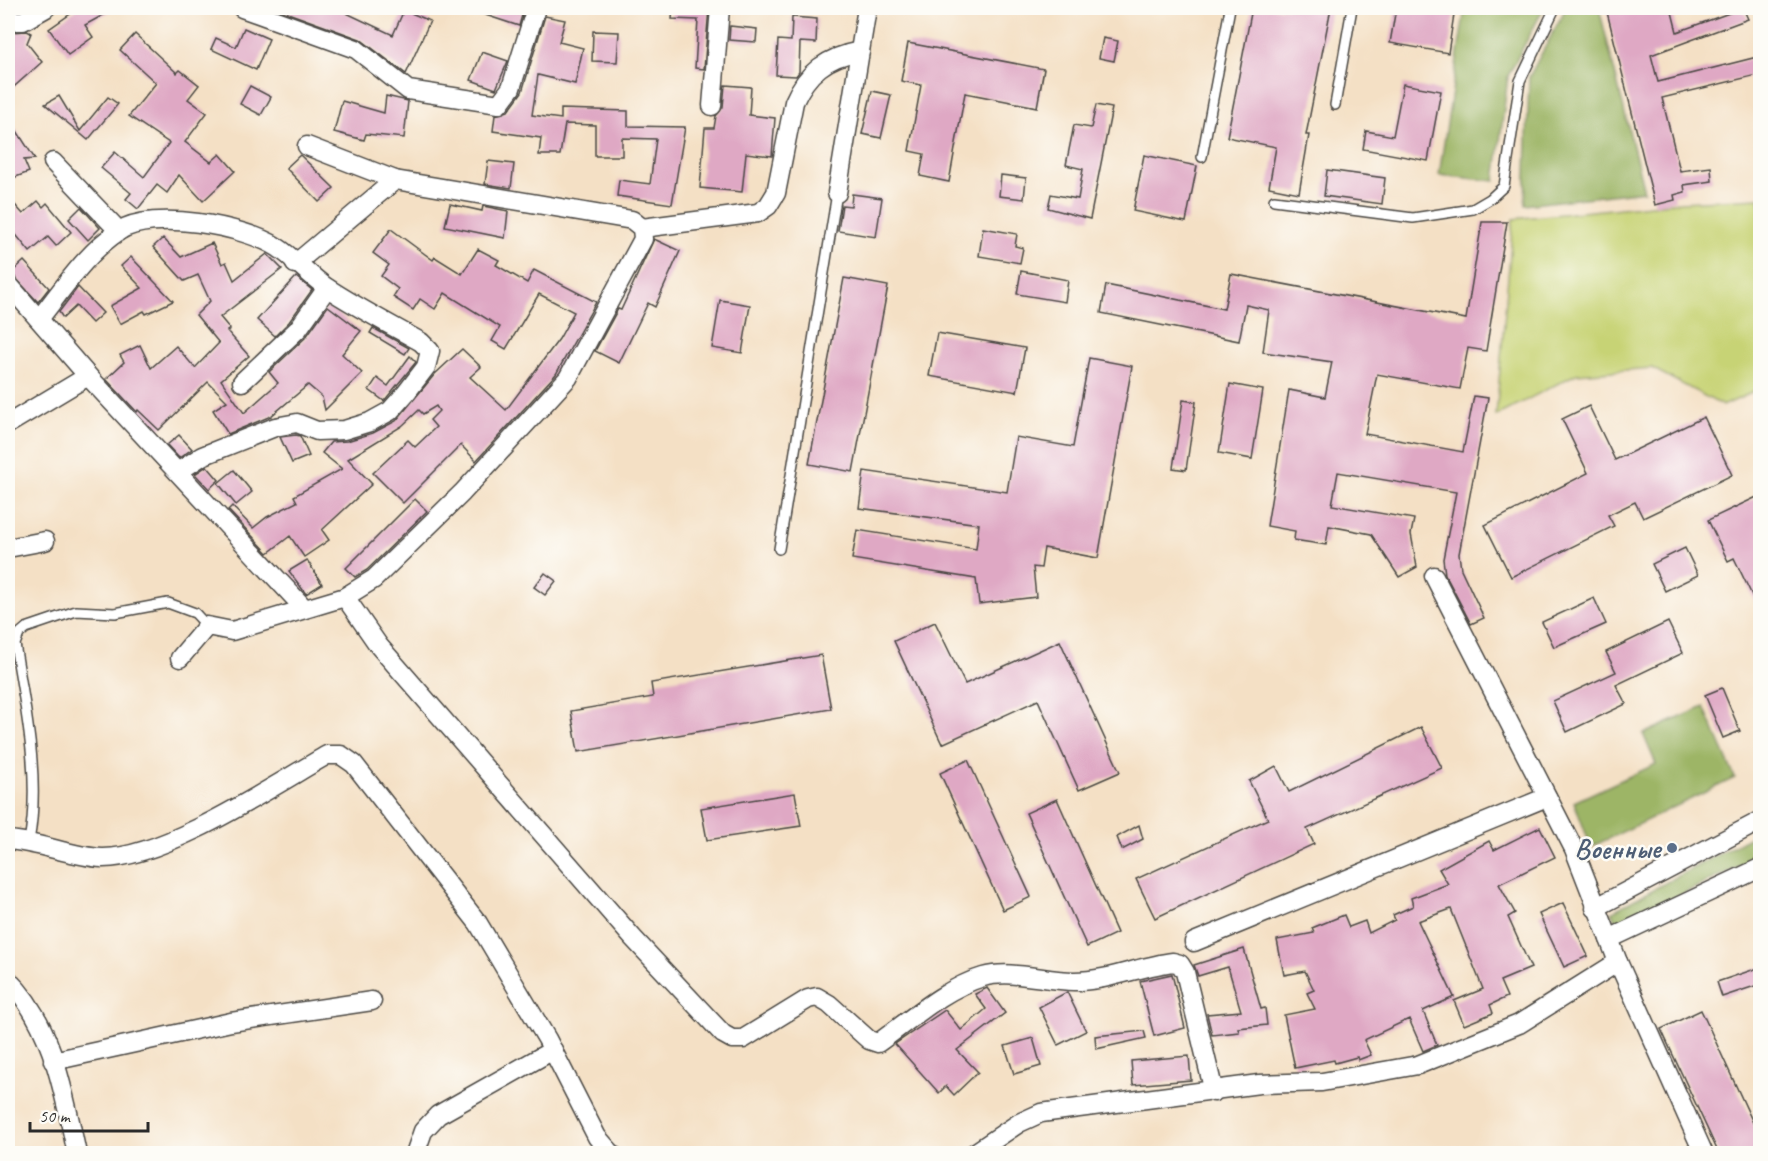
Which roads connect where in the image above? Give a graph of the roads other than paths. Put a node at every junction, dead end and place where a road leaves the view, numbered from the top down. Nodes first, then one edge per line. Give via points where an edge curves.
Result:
1 (46, 8) edge
2 (242, 8) edge
3 (536, 8) edge
4 (720, 8) edge
5 (867, 8) edge
6 (1230, 8) edge
7 (1352, 8) edge
8 (1555, 8) edge
9 (8, 21) edge
10 (860, 51) junction
11 (1335, 105) dead end
12 (712, 106) dead end
13 (307, 146) dead end
14 (1202, 158) dead end
15 (53, 162) dead end
16 (395, 180) junction
17 (837, 193) joint
18 (1274, 200) dead end
19 (642, 228) junction
20 (119, 231) junction
21 (295, 264) junction
22 (8, 284) edge
23 (327, 288) junction
24 (39, 319) junction
25 (88, 376) junction
26 (242, 382) dead end
27 (8, 424) edge
28 (178, 472) junction
29 (45, 541) dead end
30 (8, 548) edge
31 (779, 549) dead end
32 (1434, 576) dead end
33 (345, 597) junction
34 (304, 608) junction
35 (207, 626) junction
36 (180, 658) dead end
37 (1546, 797) junction
38 (1761, 821) edge
39 (8, 840) edge
40 (29, 841) junction
41 (1761, 868) edge
42 (1595, 908) junction
43 (1609, 939) junction
44 (1194, 942) dead end
45 (1618, 962) junction
46 (8, 980) edge
47 (372, 1001) dead end
48 (553, 1050) junction
49 (53, 1060) junction
50 (1214, 1092) junction
51 (77, 1154) edge
52 (415, 1154) edge
53 (612, 1154) edge
54 (973, 1154) edge
55 (1704, 1154) edge

1 - 9 street via 23,21
2 - 3 street via 356,49 408,90 499,104 511,88
4 - 12 street
5 - 10 street
6 - 14 lane
7 - 11 lane
8 - 18 lane via 1520,81 1503,186 1491,199 1473,209 1413,218
10 - 17 street
10 - 19 street via 825,61 800,89 776,193 768,206 758,213
13 - 16 street
15 - 20 street
16 - 19 street via 632,220
16 - 21 street
17 - 31 lane
19 - 33 street via 643,239 568,378 462,493 374,579
20 - 21 street via 139,224 192,222 233,228 277,247
20 - 24 street via 85,262
21 - 23 street
22 - 24 street
23 - 26 street via 298,329
23 - 28 street via 430,351 426,367 406,393 390,411 370,422 344,430 317,431 297,423 275,427 202,456
24 - 25 street
25 - 27 street
25 - 28 street
28 - 34 street
29 - 30 street
32 - 37 street
33 - 34 street
33 - 50 street via 387,655 723,1034 743,1039 817,997 869,1040 878,1043 950,993 982,977 1074,981 1113,977 1173,962 1185,972
34 - 35 street via 232,632
35 - 36 street
35 - 40 lane via 195,613 168,603 115,613 76,611 19,634 15,644 27,716 34,805
37 - 42 street via 1574,849
37 - 44 street
38 - 42 street
39 - 40 street
40 - 48 street via 100,858 167,843 327,755 341,755 354,764 478,923
41 - 43 street
42 - 43 street
43 - 45 street
45 - 50 street via 1519,1024 1418,1065 1322,1082 1259,1084
45 - 55 street
46 - 49 street via 20,992 43,1032
47 - 49 street via 231,1022
48 - 52 street via 438,1115 423,1131
48 - 53 street via 597,1137
49 - 51 street
50 - 54 street via 1041,1113

